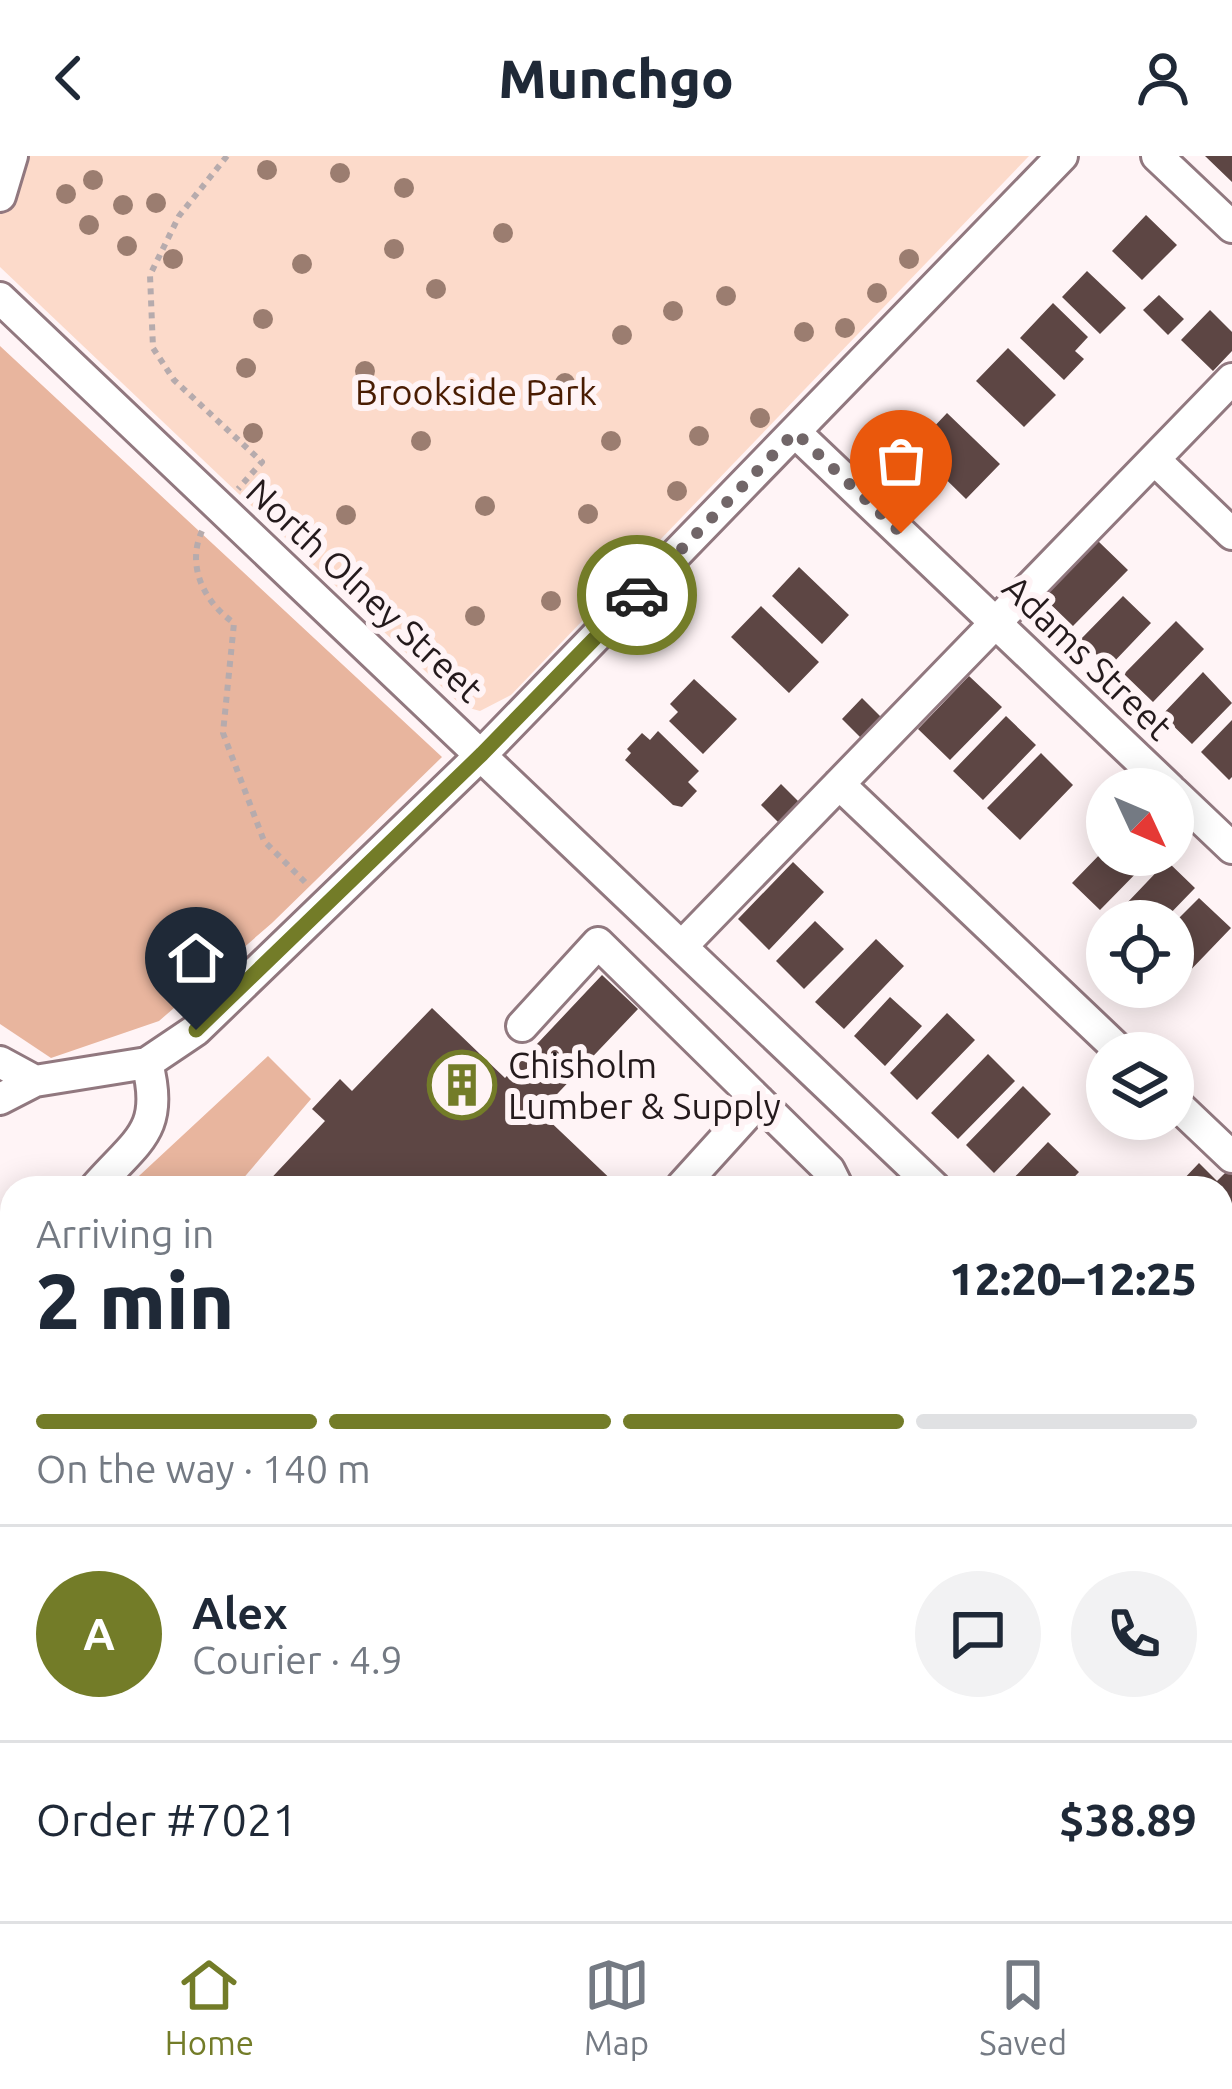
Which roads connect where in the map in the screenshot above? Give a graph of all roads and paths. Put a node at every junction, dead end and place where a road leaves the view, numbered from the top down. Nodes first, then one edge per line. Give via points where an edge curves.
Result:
1 (11, 156) edge
2 (227, 156) edge
3 (1062, 156) edge
4 (1157, 156) edge
5 (0, 196) edge
6 (1232, 227) edge
7 (0, 296) edge
8 (1232, 379) edge
9 (795, 432) junction
10 (1155, 460) junction
11 (237, 489) dead end
12 (206, 522) dead end
13 (1232, 534) edge
14 (996, 623) junction
15 (482, 754) junction
16 (1149, 768) edge
17 (839, 784) junction
18 (1194, 811) edge
19 (1232, 848) edge
20 (297, 874) dead end
21 (682, 946) junction
22 (522, 1026) dead end
23 (1100, 1032) edge
24 (0, 1062) edge
25 (147, 1063) junction
26 (34, 1081) junction
27 (0, 1099) edge
28 (759, 1101) junction
29 (1194, 1122) edge
30 (1232, 1157) edge
31 (106, 1176) edge
32 (691, 1176) edge
33 (832, 1176) edge
34 (922, 1176) edge

1 - 5 street
2 - 11 path via 179,216 150,274 153,348 174,380 262,462
3 - 9 street
4 - 6 street
7 - 15 street, North Olney Street
8 - 10 street
9 - 14 street, Adams Street
9 - 15 street
10 - 13 street
10 - 14 street
12 - 20 path via 195,564 213,608 234,623 223,733 265,841
14 - 16 street, Adams Street
14 - 17 street
15 - 21 street, North Olney Street
15 - 25 street via 208,1018
17 - 21 street
17 - 23 street
18 - 19 street, Adams Street
21 - 34 street, North Olney Street
22 - 28 street via 598,944
24 - 26 street
25 - 26 street
25 - 31 street via 157,1100 147,1129
26 - 27 street
28 - 32 street
28 - 33 street
29 - 30 street

